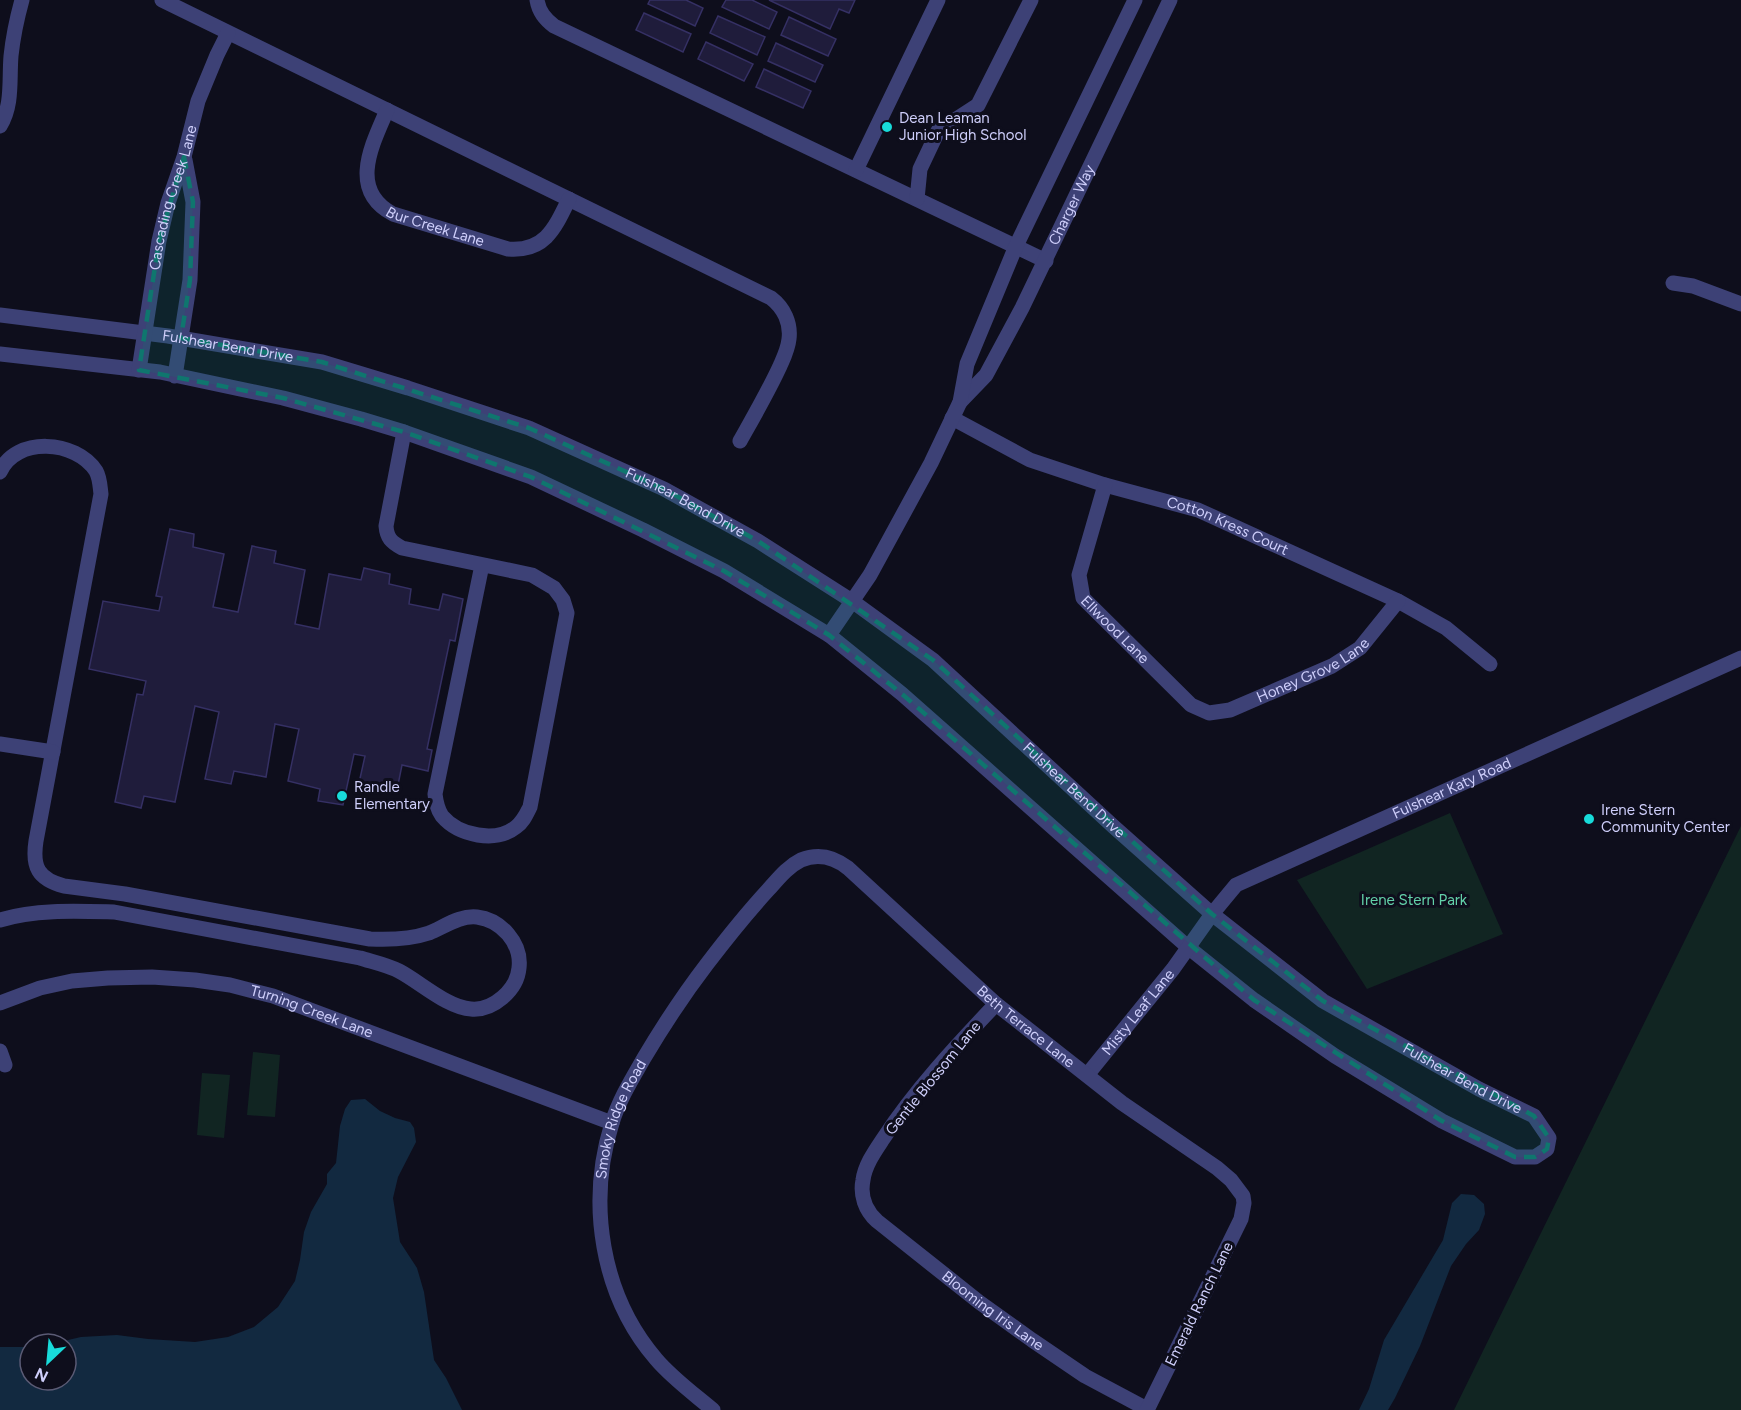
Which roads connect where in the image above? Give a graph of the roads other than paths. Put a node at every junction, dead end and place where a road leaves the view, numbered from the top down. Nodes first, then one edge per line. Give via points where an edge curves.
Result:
1 (22, 0) edge
2 (162, 0) edge
3 (537, 0) edge
4 (938, 0) edge
5 (1032, 0) edge
6 (1135, 0) edge
7 (1170, 0) edge
8 (228, 33) junction
9 (387, 110) junction
10 (0, 126) edge
11 (184, 157) junction
12 (856, 170) junction
13 (569, 199) junction
14 (917, 199) junction
15 (1016, 246) junction
16 (1046, 261) junction
17 (1673, 284) dead end
18 (1741, 304) edge
19 (0, 315) edge
20 (144, 333) junction
21 (181, 338) junction
22 (0, 354) edge
23 (138, 370) junction
24 (175, 376) junction
25 (960, 402) junction
26 (952, 418) junction
27 (404, 432) junction
28 (740, 441) dead end
29 (0, 472) edge
30 (1105, 485) junction
31 (482, 565) junction
32 (852, 601) junction
33 (1398, 601) junction
34 (829, 635) junction
35 (1741, 658) edge
36 (1490, 664) dead end
37 (1209, 713) joint
38 (0, 744) edge
39 (53, 752) junction
40 (814, 857) joint
41 (1212, 914) junction
42 (0, 920) edge
43 (1189, 948) junction
44 (0, 1003) edge
45 (996, 1004) junction
46 (1087, 1076) junction
47 (612, 1123) junction
48 (862, 1188) joint
49 (1243, 1196) joint
50 (713, 1410) edge
51 (1147, 1410) edge

1 - 10 street via 11,54 9,106
2 - 8 street
3 - 12 street via 539,10 554,26
4 - 12 street
5 - 14 street via 978,105 938,131 920,169
6 - 15 street, Charger Way
7 - 16 street, Charger Way
8 - 9 street
8 - 11 street, Cascading Creek Lane via 198,101
9 - 13 street
9 - 13 street, Bur Creek Lane via 368,161 367,180 377,202 393,214 508,249 521,249 534,246 549,235
11 - 20 street, Cascading Creek Lane via 159,241
11 - 21 street via 193,202 190,280
12 - 14 street
13 - 28 street via 771,298 781,307 787,320 786,351
14 - 15 street
15 - 16 street
15 - 25 street, Charger Way via 967,364
16 - 25 street, Charger Way via 986,375
17 - 18 street via 1693,286
19 - 20 street, Fulshear Bend Drive
20 - 21 street, Fulshear Bend Drive
20 - 23 street, Cascading Creek Lane
21 - 24 street
21 - 32 street, Fulshear Bend Drive via 322,362 530,428 664,489 758,541
22 - 23 street, Fulshear Bend Drive
23 - 24 street, Fulshear Bend Drive
24 - 27 street, Fulshear Bend Drive via 283,398
25 - 26 street, Charger Way
26 - 30 street, Cotton Kress Court via 1030,460
26 - 32 street, Charger Way via 870,575
27 - 31 street via 387,536 402,548
27 - 34 street, Fulshear Bend Drive via 531,477 643,530 724,571
29 - 39 street via 12,455 22,450 56,448 80,457 96,472 100,482 101,494
30 - 33 street, Cotton Kress Court via 1198,510
30 - 37 street, Ellwood Lane via 1079,574 1083,598 1191,705
31 - 31 street via 542,580 554,588 567,613 530,807 517,827 497,836 466,832 452,825 442,816 435,794
32 - 34 street, Charger Way
32 - 41 street, Fulshear Bend Drive via 933,660
33 - 36 street, Cotton Kress Court via 1446,628
33 - 37 street, Honey Grove Lane via 1360,648 1332,666 1230,710
34 - 43 street, Fulshear Bend Drive via 902,694
35 - 41 street, Fulshear Katy Road via 1236,885
38 - 39 street
39 - 42 street via 34,858 43,876 55,883 370,939 416,936 465,918 484,919 503,928 511,937 519,956 517,977 497,1002 469,1009 449,1002 396,970 313,949 114,912 37,914
40 - 45 street, Beth Terrace Lane via 829,857 848,868
40 - 47 street, Smoky Ridge Road via 786,870 703,969 632,1079
41 - 43 street, Fulshear Katy Road
41 - 43 street, Fulshear Bend Drive via 1323,1001 1534,1116 1549,1138 1547,1149 1535,1157 1515,1157 1442,1121 1335,1056 1254,1000
43 - 46 street, Misty Leaf Lane
44 - 47 street, Turning Creek Lane via 72,981 152,977 230,985 273,996
45 - 46 street, Beth Terrace Lane
45 - 48 street, Gentle Blossom Lane via 941,1064 890,1129 867,1165
46 - 49 street, Beth Terrace Lane via 1217,1168
47 - 50 street, Smoky Ridge Road via 600,1209 604,1251 615,1291 633,1327 656,1359
48 - 51 street, Blooming Iris Lane via 864,1203 872,1216 927,1262 1085,1376
49 - 51 street, Emerald Ranch Lane via 1243,1211 1231,1241

